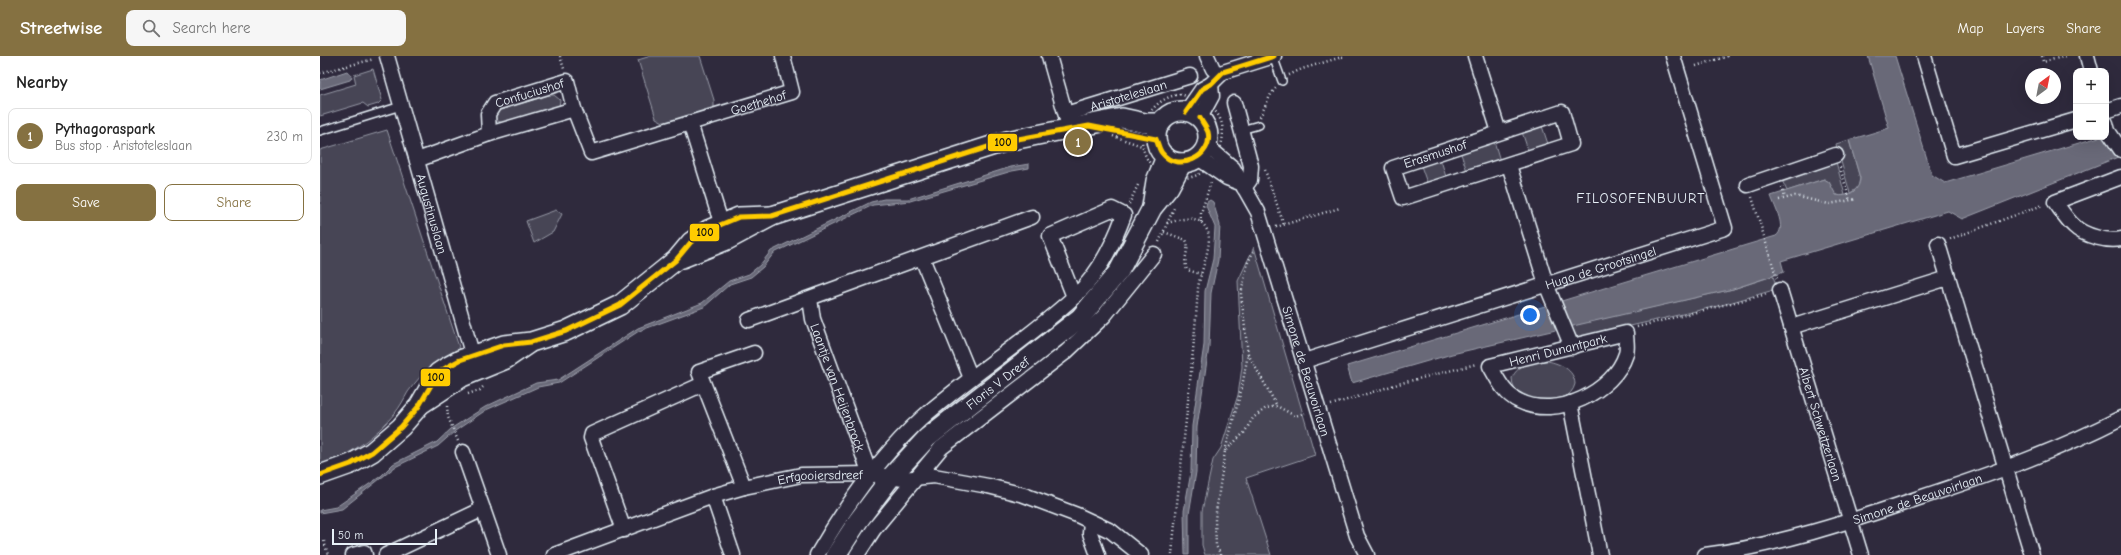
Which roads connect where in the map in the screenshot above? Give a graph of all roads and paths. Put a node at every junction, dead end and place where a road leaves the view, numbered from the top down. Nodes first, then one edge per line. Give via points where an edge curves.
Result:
1 (783, 56) edge
2 (1049, 56) edge
3 (1207, 56) edge
4 (1274, 56) edge
5 (1345, 56) edge
6 (1475, 56) edge
7 (1673, 56) edge
8 (1728, 56) edge
9 (1924, 56) edge
10 (2042, 56) edge
11 (2066, 56) edge
12 (2087, 56) edge
13 (382, 57) edge
14 (1696, 66) dead end
15 (2090, 68) edge
16 (320, 73) edge
17 (1190, 76) dead end
18 (1216, 79) junction
19 (1282, 82) junction
20 (1234, 103) dead end
21 (401, 106) junction
22 (2121, 106) edge
23 (574, 109) junction
24 (1197, 109) junction
25 (2109, 110) edge
26 (2073, 121) edge
27 (1068, 122) junction
28 (690, 124) junction
29 (1259, 125) joint
30 (1151, 130) junction
31 (1241, 130) junction
32 (2109, 130) edge
33 (320, 131) edge
34 (1499, 132) junction
35 (489, 134) junction
36 (2121, 150) edge
37 (591, 153) joint
38 (1836, 155) dead end
39 (416, 160) junction
40 (1509, 165) junction
41 (1264, 166) dead end
42 (1184, 167) junction
43 (2121, 177) edge
44 (1139, 183) dead end
45 (1845, 183) dead end
46 (1242, 185) junction
47 (1748, 186) dead end
48 (1783, 190) dead end
49 (1785, 198) junction
50 (1856, 199) dead end
51 (1779, 200) dead end
52 (1850, 201) junction
53 (2055, 202) junction
54 (1175, 205) dead end
55 (1340, 208) dead end
56 (1124, 215) junction
57 (1032, 217) dead end
58 (1760, 220) dead end
59 (1201, 222) junction
60 (1167, 223) junction
61 (1284, 225) junction
62 (1265, 230) junction
63 (724, 232) junction
64 (1164, 232) junction
65 (2121, 240) edge
66 (1938, 244) joint
67 (1154, 254) joint
68 (922, 258) junction
69 (1201, 274) junction
70 (1948, 278) junction
71 (1546, 284) junction
72 (1780, 290) junction
73 (1074, 297) junction
74 (810, 299) junction
75 (750, 320) dead end
76 (1791, 328) junction
77 (1626, 333) junction
78 (1572, 347) junction
79 (754, 352) dead end
80 (1248, 354) junction
81 (1304, 361) junction
82 (475, 363) junction
83 (1490, 366) junction
84 (971, 378) junction
85 (703, 384) junction
86 (1570, 403) junction
87 (1277, 406) junction
88 (1319, 409) junction
89 (2121, 418) edge
90 (450, 423) dead end
91 (457, 437) dead end
92 (1225, 451) junction
93 (463, 452) dead end
94 (2005, 470) junction
95 (870, 474) junction
96 (320, 475) edge
97 (891, 477) junction
98 (915, 478) junction
99 (744, 487) junction
100 (713, 496) junction
101 (483, 508) junction
102 (1850, 521) junction
103 (1091, 522) junction
104 (624, 530) junction
105 (324, 541) dead end
106 (563, 554) edge
107 (328, 555) edge
108 (353, 555) edge
109 (365, 555) edge
110 (386, 555) edge
111 (499, 555) edge
112 (733, 555) edge
113 (817, 555) edge
114 (836, 555) edge
115 (857, 555) edge
116 (1098, 555) edge
117 (1142, 555) edge
118 (1172, 555) edge
119 (1221, 555) edge
120 (1367, 555) edge
121 (1600, 555) edge
122 (1705, 555) edge
123 (1861, 555) edge
124 (2032, 555) edge

1 - 28 street, Goethehof via 792,92
2 - 27 street
3 - 18 street
4 - 18 street via 1223,72
4 - 19 lane
5 - 19 path via 1302,69 1286,77
6 - 34 street
7 - 71 street, Hugo de Grootsingel via 1725,228
8 - 14 path
9 - 26 street via 1954,156
10 - 11 path via 2043,62
12 - 15 street
13 - 16 path
13 - 21 street, Augustinuslaan
17 - 27 street, Aristoteleslaan
18 - 24 street via 1212,96
19 - 29 path via 1271,94 1260,115
20 - 31 street
21 - 33 lane
21 - 39 street, Augustinuslaan
22 - 25 street
23 - 35 street, Confuciushof
23 - 35 street, Confuciushof via 567,81 495,103 488,114
23 - 37 street, Confuciushof
24 - 30 street via 1172,114
24 - 30 path via 1180,94 1165,98 1148,114
24 - 42 street via 1208,131
24 - 42 path via 1216,112 1222,128 1223,143
27 - 30 street, Aristoteleslaan
27 - 63 street, Aristoteleslaan
28 - 37 street, Goethehof
28 - 63 street
29 - 31 lane
30 - 42 street via 1159,149
30 - 42 path via 1142,146
31 - 46 street via 1251,166 1250,180
32 - 36 street
34 - 40 street, Erasmushof via 1562,112 1571,144
34 - 40 street, Erasmushof via 1393,168 1402,198
35 - 39 street, Confuciushof
38 - 47 street
39 - 82 street, Augustinuslaan
40 - 71 street
41 - 61 path
42 - 46 street, Simone de Beauvoirlaan via 1233,168
42 - 59 path via 1201,213
42 - 97 street, Floris V Dreef via 1152,208 1119,271 1080,318 927,438
43 - 53 street
44 - 56 path
45 - 52 path
46 - 62 street, Simone de Beauvoirlaan
48 - 49 path
49 - 51 path
49 - 52 path via 1801,196 1829,204
50 - 52 path
53 - 65 street via 2074,227 2110,240
53 - 66 path
54 - 60 path
55 - 61 path
56 - 73 street, Floris V Dreef via 1106,256 1084,288
56 - 73 street via 1112,209 1050,236
57 - 68 street
58 - 72 path
59 - 60 path via 1187,218
59 - 69 path via 1209,237
60 - 64 path
61 - 62 path
62 - 80 path via 1248,262 1241,294
62 - 81 street, Simone de Beauvoirlaan
63 - 82 street, Aristoteleslaan via 676,260 620,305 566,331 531,342 504,345
64 - 67 path
64 - 69 path via 1186,240 1188,249 1184,263 1188,270
66 - 70 street
67 - 98 street, Floris V Dreef via 1104,316 1066,352 941,448
68 - 74 street
68 - 84 street
69 - 118 path
70 - 76 street
70 - 94 street
71 - 78 street
71 - 81 street, Hugo de Grootsingel
72 - 76 street, Albert Schweitzerlaan
72 - 77 path via 1633,328
73 - 84 street, Floris V Dreef via 1046,322
74 - 75 street
74 - 95 street, Laantje van Heijenbrock via 813,319
76 - 102 street, Albert Schweitzerlaan
77 - 78 street, Henri Dunantpark
77 - 86 street, Henri Dunantpark via 1627,353 1615,375 1598,389
78 - 83 street, Henri Dunantpark
79 - 85 street via 699,372
80 - 87 path
80 - 92 path
81 - 88 street, Simone de Beauvoirlaan
82 - 96 street, Aristoteleslaan via 460,360 438,373 419,406 401,427 372,452 351,464
83 - 86 street, Henri Dunantpark via 1502,388 1519,402 1550,407
83 - 88 path via 1480,363 1441,372
84 - 95 street, Floris V Dreef via 921,419
85 - 99 street
85 - 104 street via 592,434 591,438
86 - 121 street
87 - 88 path via 1295,416
87 - 92 path via 1266,408 1257,415 1244,433
88 - 120 street, Simone de Beauvoirlaan via 1357,536
89 - 94 street, Simone de Beauvoirlaan
90 - 91 path
92 - 119 path via 1215,518 1216,546
93 - 101 street
94 - 102 street, Simone de Beauvoirlaan
94 - 124 street
95 - 97 street, Erfgooiersdreef
95 - 99 street, Erfgooiersdreef via 801,475
95 - 113 street, Floris V Dreef
97 - 98 street, Erfgooiersdreef
97 - 114 street, Floris V Dreef
98 - 103 street, Erfgooiersdreef via 934,476 988,486 1024,495
98 - 115 street, Floris V Dreef via 874,529
99 - 100 street, Erfgooiersdreef
100 - 104 street, Erfgooiersdreef
100 - 112 street
101 - 110 street
101 - 111 street
102 - 122 street, Simone de Beauvoirlaan via 1728,552
102 - 123 street, Albert Schweitzerlaan
103 - 116 street via 1090,533
103 - 117 street, Erfgooiersdreef via 1111,530
104 - 106 street, Erfgooiersdreef
105 - 107 path
108 - 109 street via 364,552

